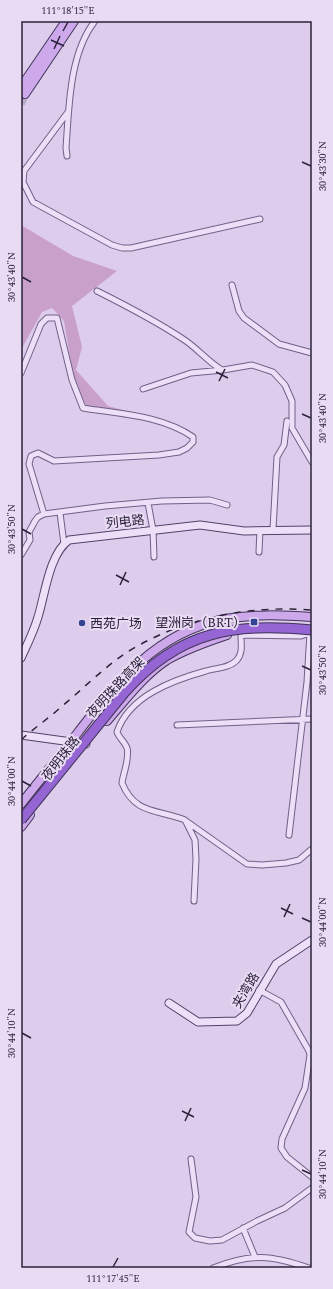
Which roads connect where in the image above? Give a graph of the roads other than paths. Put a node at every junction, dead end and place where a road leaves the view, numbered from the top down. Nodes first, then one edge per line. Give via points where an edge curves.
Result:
1 (66, 21) edge
2 (74, 21) edge
3 (95, 21) edge
4 (23, 90) edge
5 (68, 112) junction
6 (67, 156) dead end
7 (260, 219) dead end
8 (232, 285) dead end
9 (97, 291) dead end
10 (312, 353) edge
11 (223, 370) junction
12 (21, 373) edge
13 (142, 389) dead end
14 (287, 421) dead end
15 (312, 462) edge
16 (148, 503) junction
17 (227, 505) dead end
18 (60, 513) junction
19 (44, 514) junction
20 (153, 530) junction
21 (260, 530) junction
22 (272, 530) junction
23 (312, 530) edge
24 (64, 544) junction
25 (259, 552) dead end
26 (21, 555) edge
27 (154, 557) dead end
28 (312, 617) edge
29 (311, 630) edge
30 (21, 655) edge
31 (302, 719) junction
32 (312, 720) edge
33 (177, 724) dead end
34 (21, 735) edge
35 (21, 739) edge
36 (69, 744) junction
37 (84, 746) junction
38 (21, 804) edge
39 (21, 812) edge
40 (21, 820) edge
41 (185, 820) junction
42 (21, 827) edge
43 (289, 835) dead end
44 (312, 849) edge
45 (194, 901) dead end
46 (312, 940) edge
47 (259, 990) junction
48 (169, 1003) dead end
49 (191, 1159) dead end
50 (312, 1177) edge
51 (312, 1188) edge
52 (244, 1228) junction
53 (255, 1257) junction
54 (213, 1268) edge
55 (309, 1268) edge

1 - 4 main road
2 - 4 main road
3 - 5 street via 84,39 70,89
5 - 6 street
5 - 7 street via 24,171 23,182 33,202 92,235 122,248 131,248
8 - 10 street via 239,311 244,318 279,344
9 - 11 street via 187,342
11 - 13 street via 191,373
11 - 15 street via 252,365 273,372 277,376 292,401 292,428
12 - 19 street via 41,324 47,318 57,318 72,380 83,408 154,420 192,437 193,442 179,452 159,455 54,461 38,453 31,456 29,464
14 - 22 street via 286,436 277,457
16 - 17 street via 210,500
16 - 18 street
16 - 20 street
18 - 19 street
18 - 24 street
19 - 26 street via 35,521 30,532 30,540
20 - 21 street, 列电路 via 200,525 244,531
20 - 24 street, 列电路 via 74,538
20 - 27 street
21 - 22 street, 列电路
21 - 25 street
22 - 23 street, 列电路
24 - 30 street via 55,558 37,620
28 - 36 main road, 夜明珠路 via 270,614 244,616 205,624 178,636 157,648 126,673
29 - 31 street
29 - 37 main road, 夜明珠路 via 236,632 189,648 167,660 154,671
29 - 39 highway, 夜明珠路高架 via 259,622 226,625 201,632 164,650 120,690
29 - 40 highway, 夜明珠路高架, bridge via 269,627 224,631 201,638 164,656 125,692
29 - 41 street via 301,636 241,636 241,653 237,660 227,666 169,683 149,694 126,714 117,732 127,748 122,783 125,791 131,800 146,810
31 - 32 street
31 - 33 street
31 - 43 street
34 - 36 street
35 - 36 street
36 - 37 street
36 - 38 main road, 夜明珠路
37 - 42 main road, 夜明珠路
41 - 44 street via 247,864 286,863 299,860
41 - 45 street via 195,840
46 - 47 street, 夹湾路 via 276,964
47 - 48 street, 夹湾路 via 247,1013 237,1021 198,1022
47 - 50 street via 281,1002 309,1050 309,1070 305,1088 282,1139 281,1148 287,1157
49 - 52 street via 196,1197 190,1227 191,1236 217,1242
51 - 52 street via 286,1208
52 - 53 street
53 - 54 street
53 - 55 street via 268,1257

